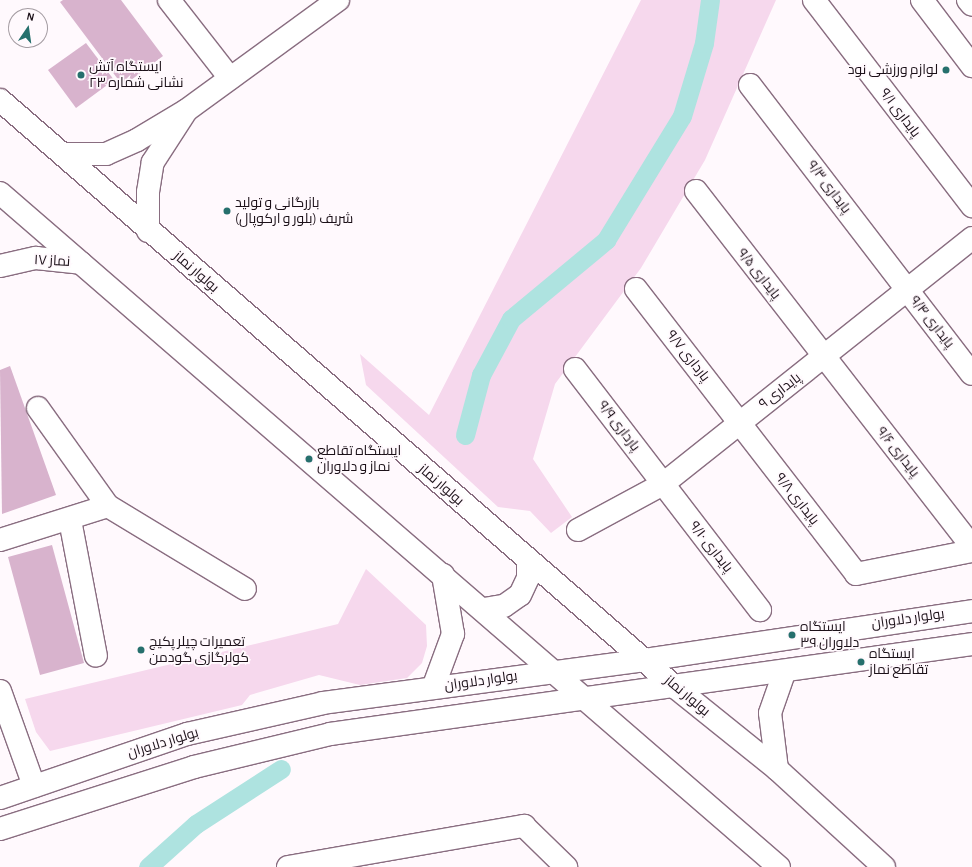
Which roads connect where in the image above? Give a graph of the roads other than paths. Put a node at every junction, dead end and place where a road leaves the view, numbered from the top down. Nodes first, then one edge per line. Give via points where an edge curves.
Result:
1 (169, 0) edge
2 (338, 0) edge
3 (814, 0) edge
4 (922, 0) edge
5 (968, 0) edge
6 (972, 5) edge
7 (972, 66) edge
8 (230, 78) junction
9 (750, 85) dead end
10 (0, 100) edge
11 (187, 110) junction
12 (63, 154) junction
13 (696, 191) dead end
14 (0, 193) edge
15 (972, 206) edge
16 (148, 231) junction
17 (972, 238) edge
18 (81, 263) junction
19 (0, 266) edge
20 (636, 289) dead end
21 (907, 290) junction
22 (823, 356) junction
23 (575, 369) dead end
24 (972, 374) edge
25 (38, 408) dead end
26 (739, 423) junction
27 (662, 484) junction
28 (108, 506) junction
29 (70, 520) junction
30 (578, 530) dead end
31 (0, 540) edge
32 (972, 547) edge
33 (972, 551) edge
34 (528, 560) junction
35 (443, 575) junction
36 (245, 589) dead end
37 (484, 609) junction
38 (760, 610) dead end
39 (972, 611) edge
40 (972, 644) edge
41 (96, 656) dead end
42 (645, 660) junction
43 (555, 671) junction
44 (784, 673) junction
45 (675, 687) junction
46 (433, 688) junction
47 (0, 691) edge
48 (584, 697) junction
49 (777, 769) junction
50 (34, 786) junction
51 (0, 798) edge
52 (0, 829) edge
53 (378, 859) edge
54 (288, 867) edge
55 (566, 867) edge
56 (779, 867) edge
57 (884, 867) edge

1 - 8 street
2 - 8 street
3 - 15 street, پایداری ۹/۱
4 - 7 street
5 - 6 street
8 - 11 street
9 - 21 street, پایداری ۹/۳
10 - 12 street, بولوار نماز
11 - 12 street via 106,154
11 - 16 street via 153,162 148,192
12 - 16 street, بولوار نماز
13 - 22 street, پایداری ۹/۵
14 - 18 street
16 - 34 street, بولوار نماز
17 - 21 street, پایداری ۹
18 - 19 street, نماز ۱٧ via 36,258
18 - 35 street
20 - 26 street, پارداری ۹/۷
21 - 22 street, پایداری ۹
21 - 24 street, پایداری ۹/۴
22 - 26 street, پایداری ۹
22 - 32 street, پایداری ۹/۶
23 - 27 street, پارداری ۹/۹
25 - 28 street
26 - 27 street, پایداری ۹
26 - 33 street, پایداری ۹/۸ via 856,574
27 - 30 street, پایداری ۹
27 - 38 street, پایداری ۹/۱۰
28 - 29 street
28 - 36 street
29 - 31 street
29 - 41 street
34 - 37 street via 528,578 520,595 504,606
34 - 42 street, بولوار نماز
35 - 37 street
35 - 46 street via 453,634 434,678
37 - 43 street
39 - 42 street, بولوار دلاوران
40 - 44 street
42 - 43 street, بولوار دلاوران
42 - 45 street, بولوار نماز
43 - 46 street, بولوار دلاوران
43 - 48 street
44 - 45 street
44 - 49 street via 770,713
45 - 48 street
45 - 49 street, بولوار نماز
46 - 50 street, بولوار دلاوران via 324,702 187,734
47 - 50 street
48 - 52 street via 330,734 194,767
48 - 56 street
49 - 57 street, بولوار نماز
50 - 51 street, بولوار دلاوران
53 - 54 street
53 - 55 street via 524,826

